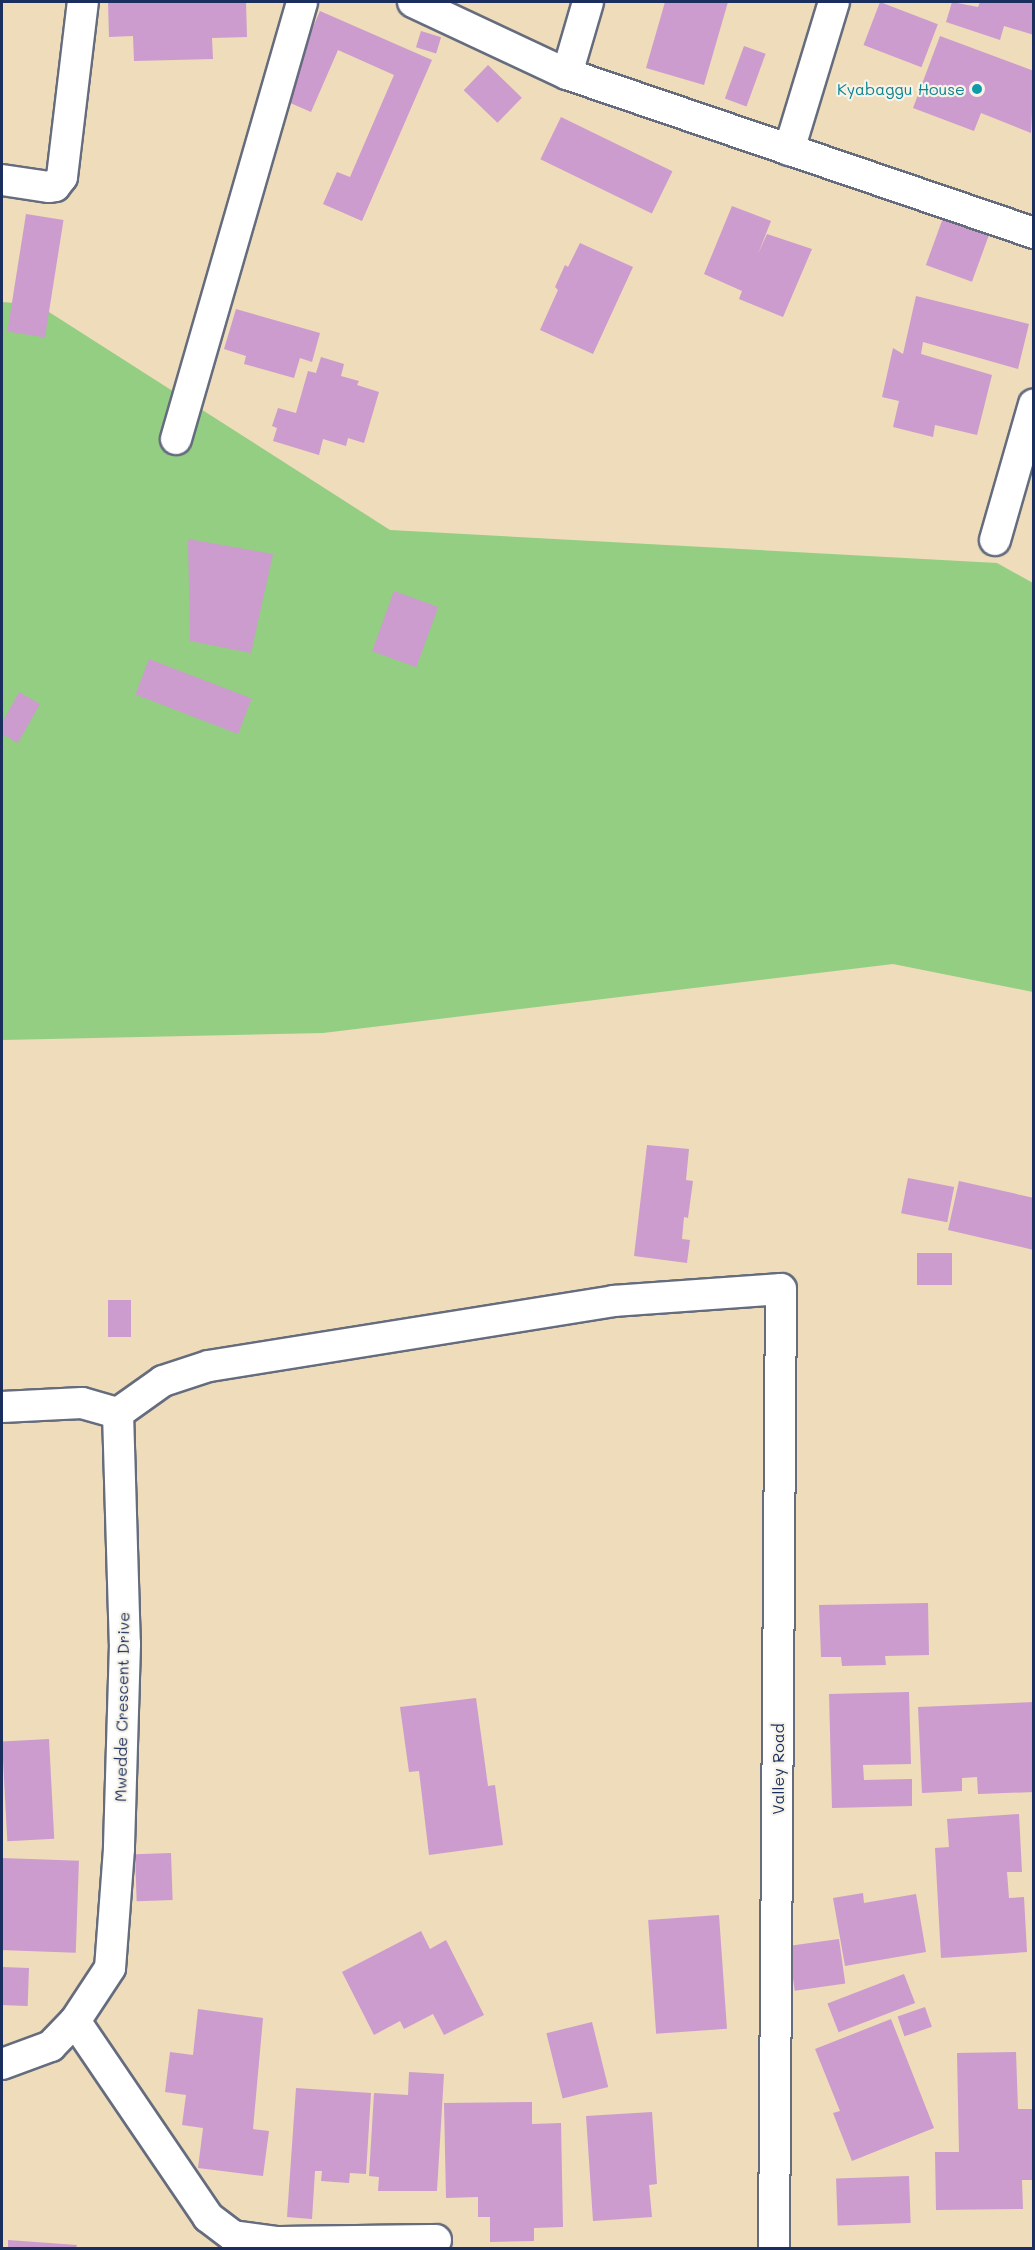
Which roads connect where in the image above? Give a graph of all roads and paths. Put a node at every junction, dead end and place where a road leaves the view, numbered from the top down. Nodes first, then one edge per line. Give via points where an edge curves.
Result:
1 (83, 2) edge
2 (302, 2) edge
3 (413, 2) edge
4 (588, 2) edge
5 (834, 2) edge
6 (567, 74) junction
7 (789, 150) junction
8 (2, 180) edge
9 (1034, 233) edge
10 (1034, 404) edge
11 (176, 439) dead end
12 (995, 540) dead end
13 (2, 1407) edge
14 (118, 1413) junction
15 (75, 2021) junction
16 (2, 2064) edge
17 (436, 2240) dead end
18 (774, 2248) edge

1 - 8 street via 62,177 58,184 49,187
2 - 11 street
3 - 6 street
4 - 6 street
5 - 7 street
6 - 7 street
7 - 9 street
10 - 12 street
13 - 14 street via 82,1403
14 - 15 street, Mwedde Crescent Drive via 125,1644 119,1849 110,1968
14 - 18 street, Valley Road via 163,1382 209,1366 614,1300 781,1289
15 - 16 street, Mwedde Crescent Drive via 51,2046
15 - 17 street via 208,2217 233,2236 276,2242

